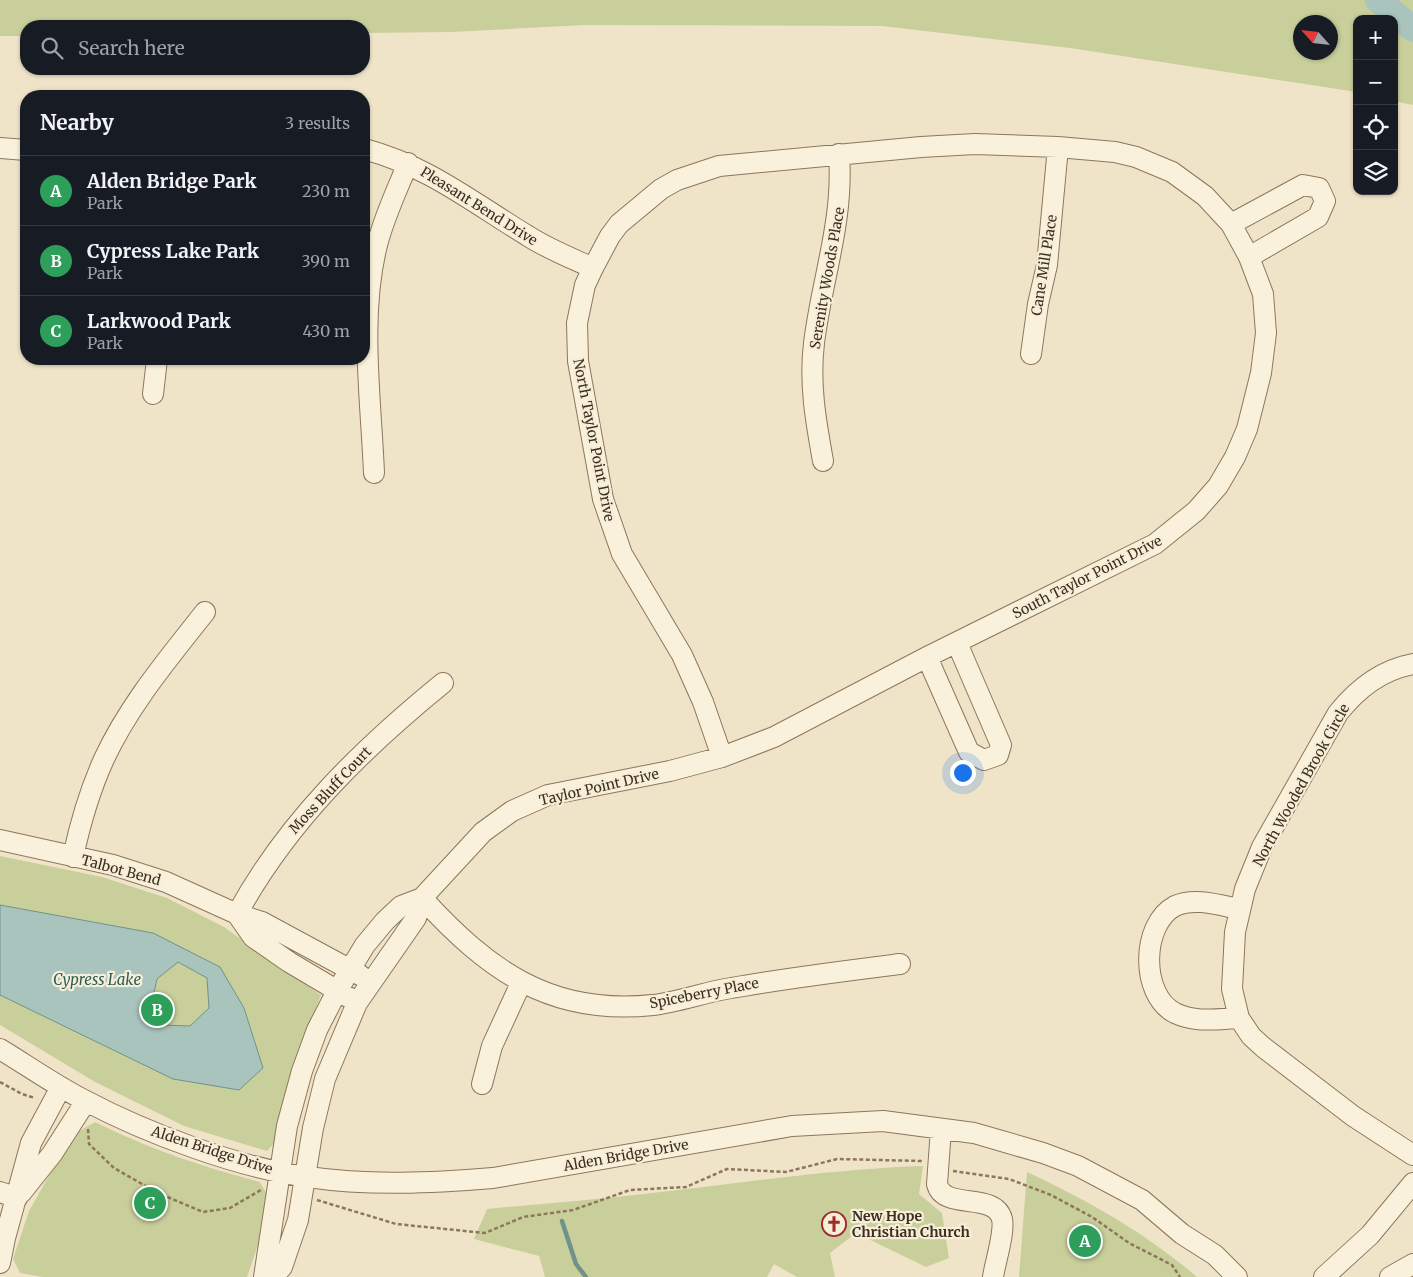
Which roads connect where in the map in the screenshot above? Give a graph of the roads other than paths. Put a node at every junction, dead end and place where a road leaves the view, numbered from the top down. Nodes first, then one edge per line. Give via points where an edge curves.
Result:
1 (1058, 146) junction
2 (0, 148) edge
3 (20, 150) edge
4 (370, 151) edge
5 (839, 154) junction
6 (408, 163) junction
7 (1231, 224) junction
8 (1249, 257) junction
9 (593, 268) junction
10 (370, 290) edge
11 (1031, 354) dead end
12 (156, 365) edge
13 (370, 365) edge
14 (153, 394) dead end
15 (823, 461) dead end
16 (374, 473) dead end
17 (205, 612) dead end
18 (957, 643) junction
19 (927, 657) junction
20 (1413, 664) edge
21 (443, 683) dead end
22 (722, 757) junction
23 (0, 840) edge
24 (73, 857) junction
25 (422, 898) junction
26 (1239, 908) junction
27 (237, 914) junction
28 (900, 964) dead end
29 (350, 969) junction
30 (370, 982) junction
31 (521, 983) junction
32 (337, 991) junction
33 (357, 1003) junction
34 (1239, 1018) junction
35 (0, 1049) edge
36 (482, 1084) dead end
37 (57, 1095) junction
38 (80, 1108) junction
39 (941, 1129) junction
40 (1413, 1155) edge
41 (279, 1182) junction
42 (1413, 1183) edge
43 (304, 1187) junction
44 (8, 1195) edge
45 (0, 1263) edge
46 (1413, 1264) edge
47 (264, 1277) edge
48 (273, 1277) edge
49 (993, 1277) edge
50 (1237, 1277) edge
51 (1324, 1277) edge
52 (1390, 1277) edge

1 - 5 street, South Taylor Point Drive via 975,144
1 - 7 street, South Taylor Point Drive via 1115,152 1154,164 1190,184
1 - 11 street, Cane Mill Place via 1047,265
2 - 3 street
4 - 6 street, Pleasant Bend Drive
5 - 9 street, North Taylor Point Drive via 737,163 677,180 646,200 619,224
5 - 15 street, Serenity Woods Place via 840,204 820,305 812,374 814,411
6 - 9 street, Pleasant Bend Drive via 431,174 529,237
6 - 10 street via 380,237
7 - 8 street, South Taylor Point Drive
7 - 8 street via 1303,185 1319,188 1325,201 1318,217
8 - 18 street, South Taylor Point Drive via 1263,294 1265,353 1247,429 1218,486 1196,511 1155,544
9 - 22 street, North Taylor Point Drive via 579,307 576,343 603,499 622,554 682,655
12 - 14 street
13 - 16 street
17 - 24 street via 144,690 108,751 82,819
18 - 19 street, South Taylor Point Drive
18 - 19 street via 1001,745 998,755 984,760 969,752
19 - 22 street, South Taylor Point Drive via 774,737
20 - 26 street, North Wooded Brook Circle via 1374,678 1338,712 1262,847
21 - 27 street, Moss Bluff Court via 390,726 310,808 289,832
22 - 25 street, Taylor Point Drive via 548,796 512,811 483,832
23 - 24 street, Talbot Bend
24 - 27 street, Talbot Bend via 113,865 166,882
25 - 29 street, Taylor Point Drive via 401,906 385,920
25 - 30 street, Taylor Point Drive via 416,918
25 - 31 street, Spiceberry Place via 466,943
26 - 34 street, North Wooded Brook Circle via 1232,972 1232,989
26 - 34 street via 1198,901 1176,906 1161,917 1152,932 1149,974 1156,996 1174,1012 1198,1020
27 - 29 street, Talbot Bend via 262,922
27 - 32 street via 253,937
28 - 31 street, Spiceberry Place via 766,981 634,1006 578,1001
29 - 30 street, Talbot Bend
29 - 32 street, Taylor Point Drive
30 - 33 street, Taylor Point Drive
31 - 36 street via 492,1046
32 - 33 street
32 - 41 street, Taylor Point Drive via 317,1030 302,1071 288,1126
33 - 43 street, Taylor Point Drive via 325,1079
34 - 40 street, North Wooded Brook Circle via 1251,1036 1264,1047 1353,1116
35 - 37 street, Alden Bridge Drive
37 - 38 street, Alden Bridge Drive
37 - 44 street
38 - 41 street, Alden Bridge Drive via 201,1149
38 - 44 street via 52,1154
39 - 43 street, Alden Bridge Drive via 883,1121 792,1126 493,1178
39 - 49 street via 937,1187 946,1196 988,1206 1000,1214 1002,1223
39 - 50 street, Alden Bridge Drive via 1009,1142 1069,1163 1110,1182 1142,1200
41 - 43 street, Alden Bridge Drive
41 - 47 street, Taylor Point Drive
42 - 51 street via 1370,1236
43 - 48 street, Taylor Point Drive via 292,1240 282,1267
44 - 45 street
46 - 52 street

